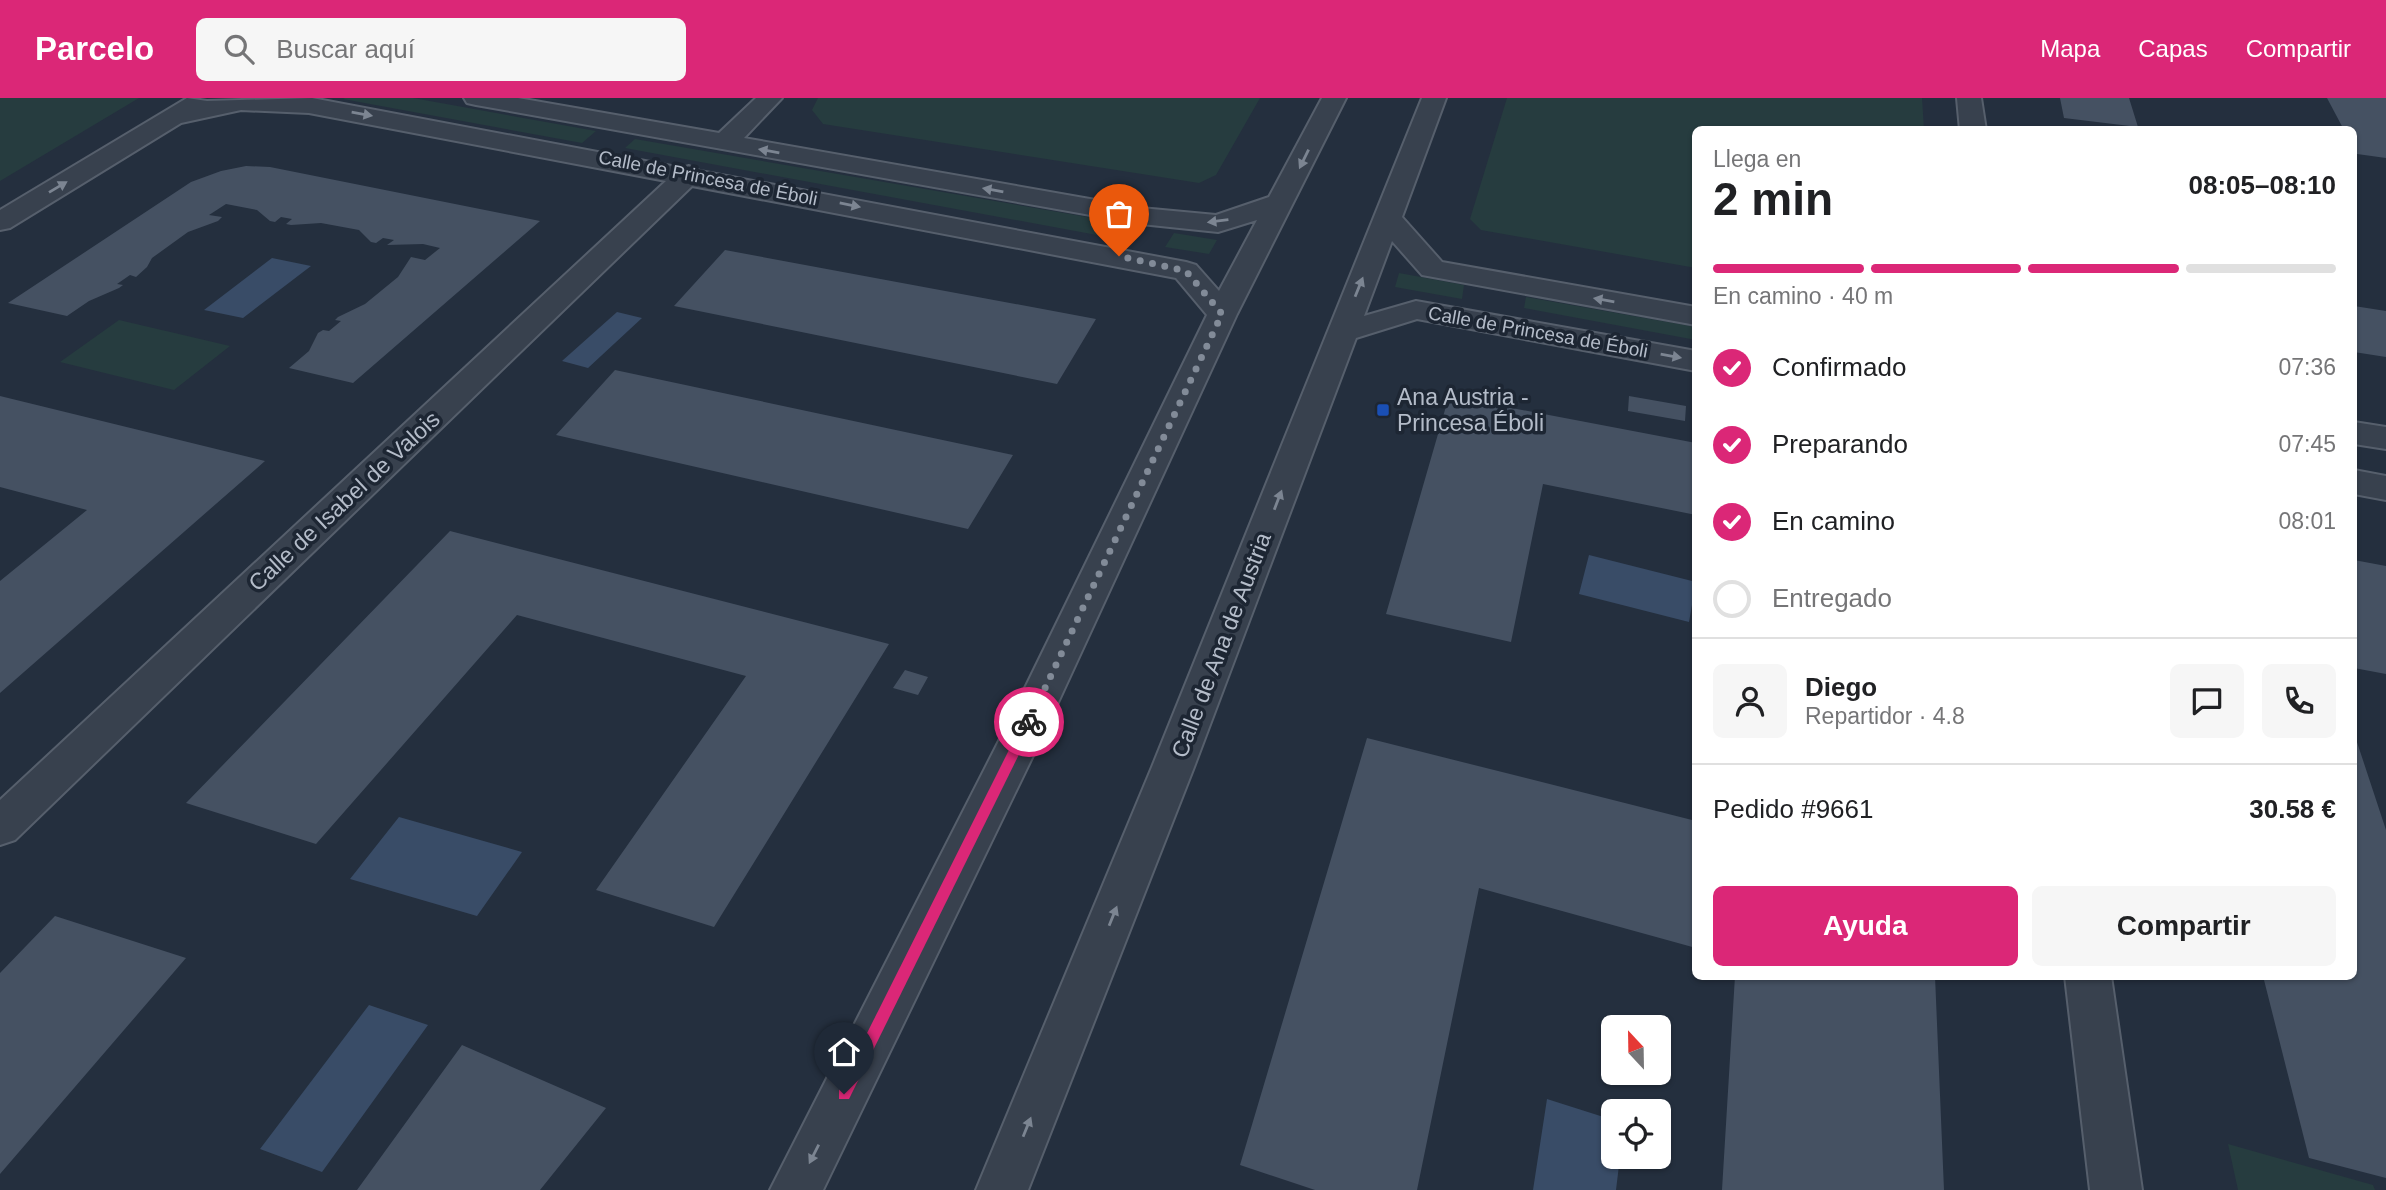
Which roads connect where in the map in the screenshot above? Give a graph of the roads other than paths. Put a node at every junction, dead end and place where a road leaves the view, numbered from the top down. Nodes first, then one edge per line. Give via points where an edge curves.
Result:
1 (204, 98) edge
2 (476, 98) edge
3 (770, 98) edge
4 (1334, 98) edge
5 (1434, 98) edge
6 (1969, 98) edge
7 (174, 117) junction
8 (1972, 126) edge
9 (724, 143) junction
10 (689, 174) junction
11 (1283, 202) junction
12 (1387, 216) junction
13 (0, 222) edge
14 (1222, 314) junction
15 (1692, 315) edge
16 (1341, 333) junction
17 (1692, 360) edge
18 (2357, 434) edge
19 (2386, 439) edge
20 (2357, 483) edge
21 (2386, 488) edge
22 (0, 827) edge
23 (2089, 980) edge
24 (796, 1190) edge
25 (1002, 1190) edge
26 (2116, 1190) edge

1 - 7 street
2 - 9 street, Calle de Princesa de Éboli
3 - 9 street
4 -> 11 street
5 - 12 street, Calle de Ana de Austria
6 - 8 street
7 -> 10 street, Calle de Princesa de Éboli via 217,104 261,99
13 -> 7 street
11 -> 9 street, Calle de Princesa de Éboli via 1218,224 1205,223 1141,216
10 -> 14 street, Calle de Princesa de Éboli via 1186,271
10 - 22 street, Calle de Isabel de Valois
11 - 14 street
15 -> 12 street, Calle de Princesa de Éboli via 1432,269
16 -> 12 street, Calle de Ana de Austria
14 -> 24 street via 1024,733
16 -> 17 street, Calle de Princesa de Éboli via 1416,310
25 -> 16 street, Calle de Ana de Austria
18 - 19 street
20 - 21 street
23 - 26 street

